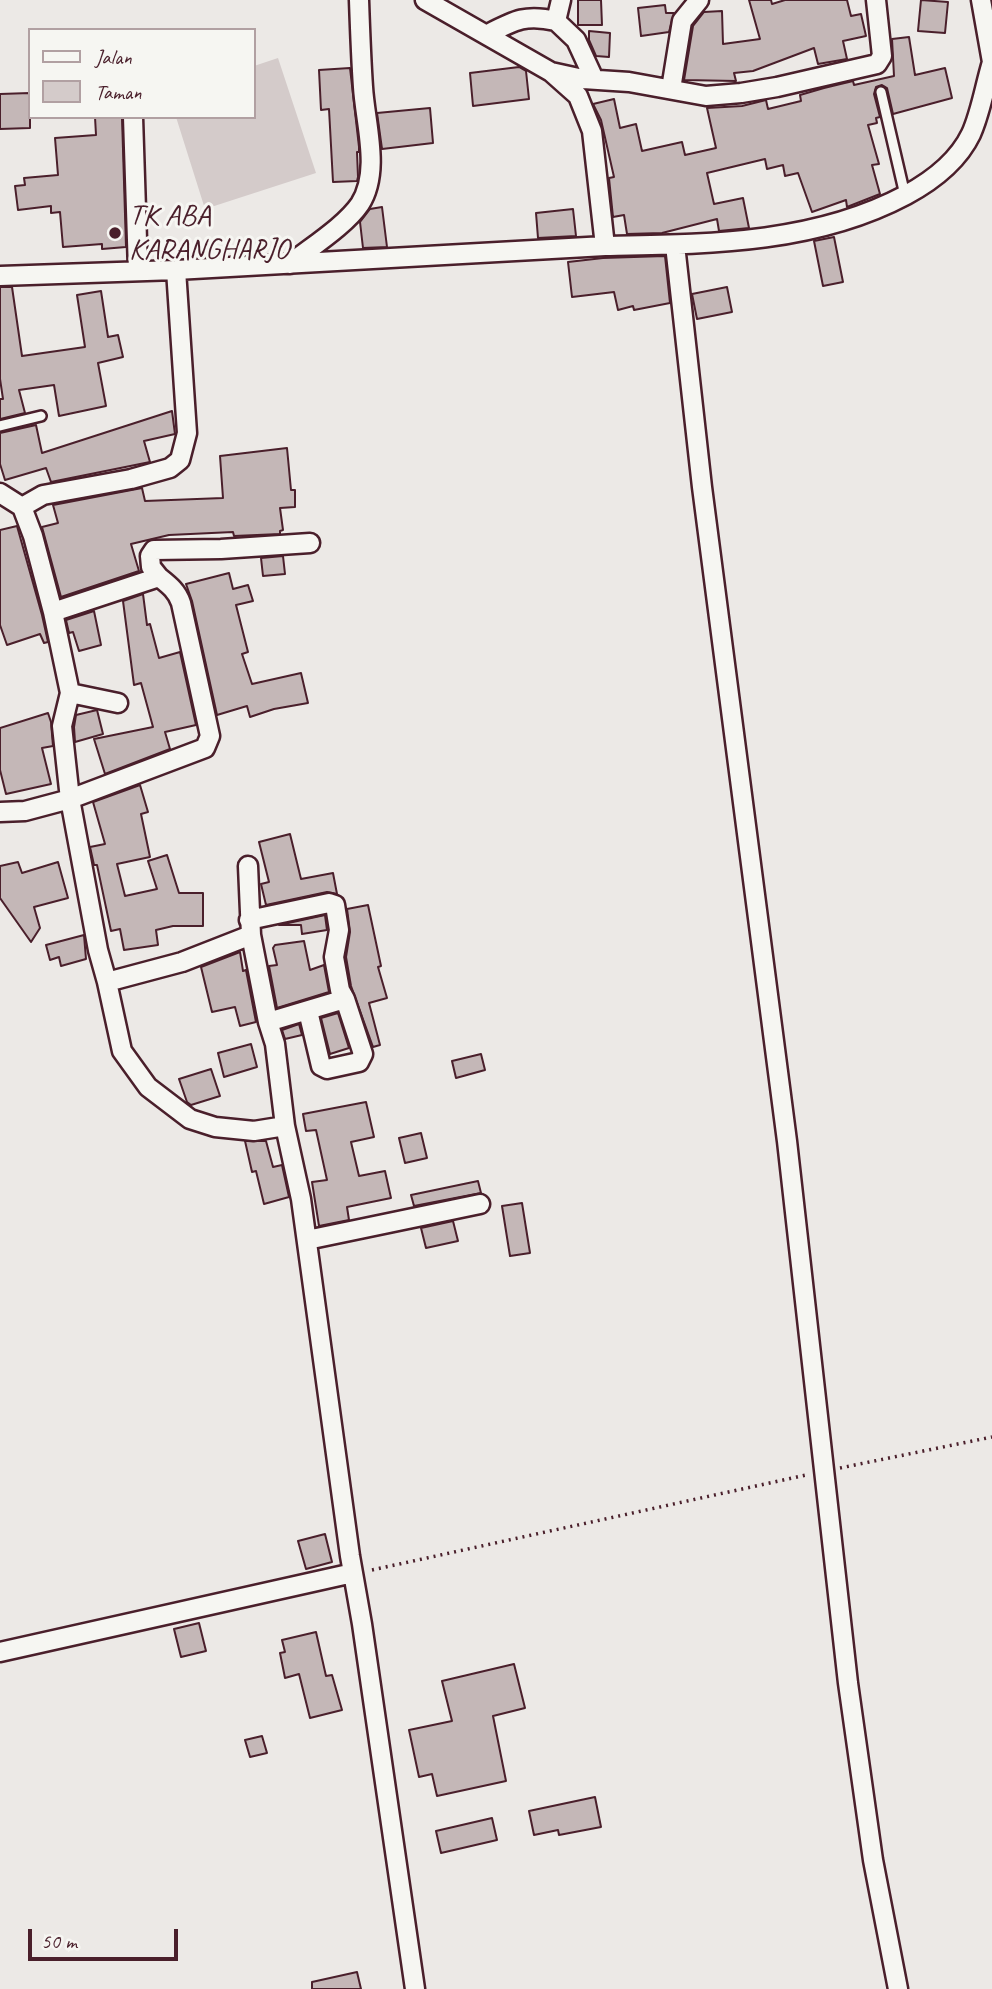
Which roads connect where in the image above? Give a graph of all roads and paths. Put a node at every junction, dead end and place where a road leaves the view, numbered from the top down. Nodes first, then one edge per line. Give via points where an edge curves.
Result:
1 (359, 0) edge
2 (425, 0) edge
3 (561, 0) edge
4 (699, 0) edge
5 (876, 0) edge
6 (981, 0) edge
7 (556, 22) junction
8 (488, 34) junction
9 (992, 62) edge
10 (551, 72) junction
11 (594, 79) junction
12 (671, 89) junction
13 (881, 92) dead end
14 (133, 119) edge
15 (905, 195) junction
16 (675, 245) junction
17 (606, 246) junction
18 (290, 264) junction
19 (176, 270) junction
20 (138, 271) junction
21 (0, 276) edge
22 (41, 416) dead end
23 (0, 426) edge
24 (0, 494) edge
25 (22, 507) junction
26 (310, 543) dead end
27 (159, 577) junction
28 (53, 612) junction
29 (69, 693) junction
30 (118, 703) dead end
31 (70, 799) junction
32 (0, 812) edge
33 (248, 866) dead end
34 (250, 927) junction
35 (107, 982) junction
36 (345, 999) junction
37 (308, 1011) junction
38 (268, 1022) junction
39 (285, 1126) junction
40 (480, 1204) dead end
41 (307, 1240) junction
42 (992, 1437) edge
43 (825, 1471) junction
44 (353, 1573) junction
45 (0, 1652) edge
46 (415, 1989) edge
47 (898, 1989) edge

1 - 18 street via 370,156 366,193 346,219
2 - 8 street
3 - 7 street
4 - 12 street via 682,21
5 - 12 street via 882,56 877,64 741,93 706,96
6 - 9 street
7 - 8 street via 523,18
7 - 11 street via 576,40
8 - 10 street
9 - 15 street via 971,134 948,166
10 - 11 street
10 - 17 street via 578,96 592,131
11 - 12 street
13 - 15 lane
14 - 20 street
15 - 16 street via 853,218 812,229
16 - 17 street
16 - 43 street
17 - 18 street
18 - 19 street
19 - 20 street
19 - 25 street via 187,433 180,460 170,468 131,479 43,495
20 - 21 street
22 - 23 lane
24 - 25 street
25 - 28 street
26 - 27 street via 154,550 152,567
27 - 28 street
27 - 31 street via 181,603 209,743 195,753
28 - 29 street
29 - 30 street
29 - 31 street via 62,726
31 - 32 street via 25,811
31 - 35 street
33 - 34 street
34 - 35 street via 182,962
34 - 36 street via 335,905 339,930 334,957
34 - 38 street
35 - 39 street via 122,1051 148,1087 174,1109 215,1127 254,1131
36 - 37 street
36 - 37 street via 363,1054 359,1062 327,1069 321,1066
37 - 38 street
38 - 39 street via 280,1071
39 - 41 street
40 - 41 street
41 - 44 street
42 - 43 path
43 - 44 path
43 - 47 street via 867,1819
44 - 45 street
44 - 46 street

